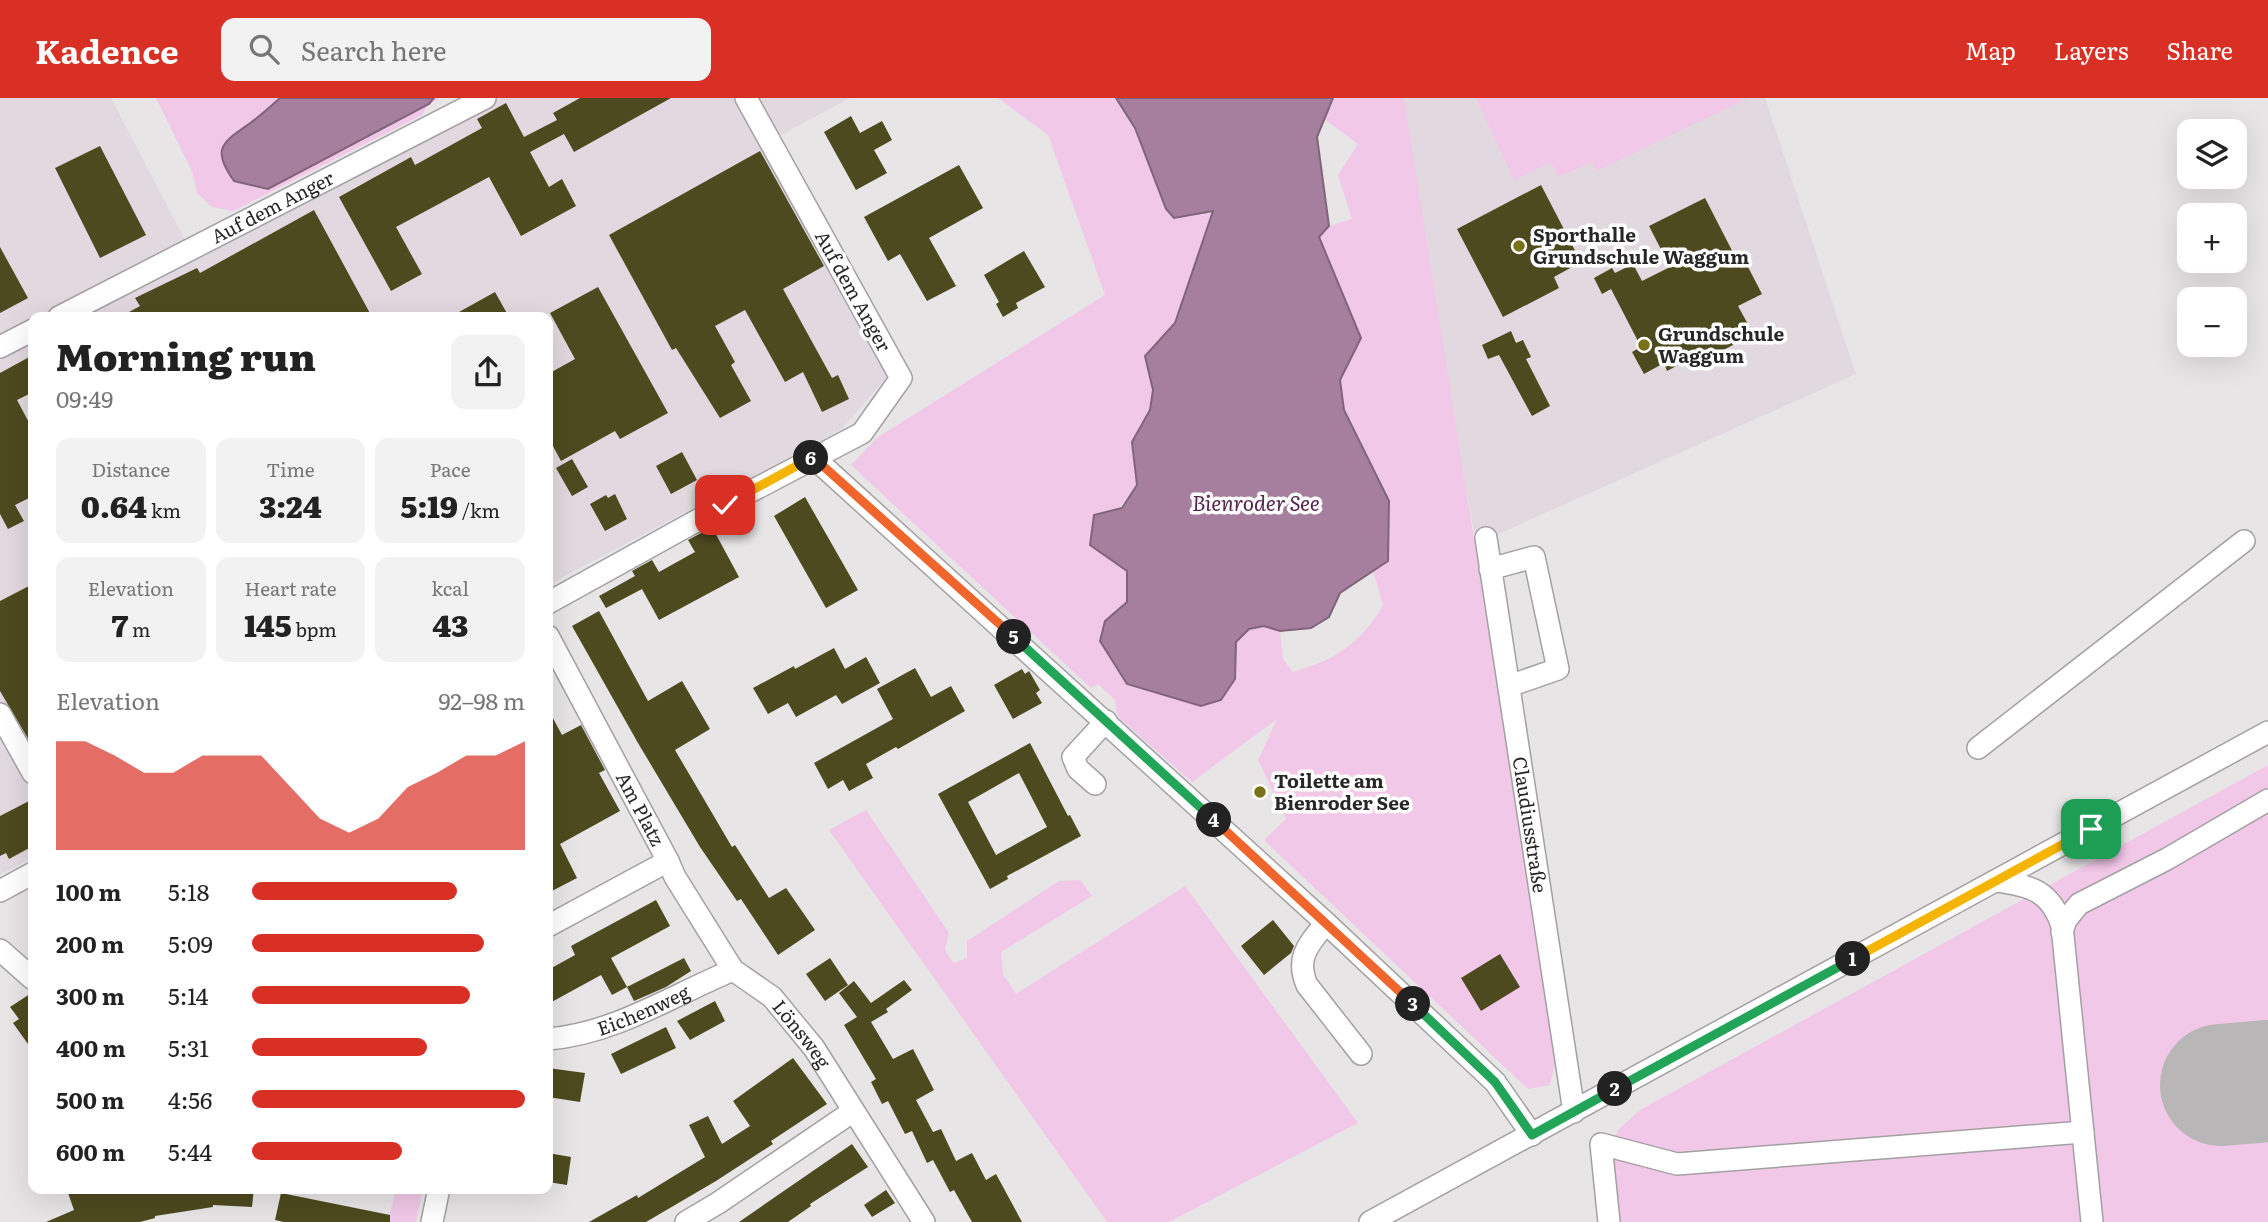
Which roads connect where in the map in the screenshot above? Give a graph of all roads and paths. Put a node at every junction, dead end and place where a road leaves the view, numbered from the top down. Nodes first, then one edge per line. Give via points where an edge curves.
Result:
1 (485, 98) edge
2 (746, 98) edge
3 (69, 312) edge
4 (28, 333) edge
5 (0, 347) edge
6 (813, 457) junction
7 (1486, 538) dead end
8 (2244, 541) dead end
9 (1490, 569) junction
10 (553, 600) edge
11 (553, 645) edge
12 (1509, 686) junction
13 (0, 714) edge
14 (1106, 721) junction
15 (2268, 732) edge
16 (1978, 748) dead end
17 (28, 764) edge
18 (1095, 783) dead end
19 (2268, 800) edge
20 (668, 861) junction
21 (28, 876) edge
22 (1996, 881) junction
23 (0, 891) edge
24 (553, 923) edge
25 (1326, 923) junction
26 (2062, 932) junction
27 (0, 950) edge
28 (733, 970) junction
29 (28, 975) edge
30 (553, 1038) edge
31 (1360, 1054) dead end
32 (852, 1112) junction
33 (1574, 1112) junction
34 (2083, 1132) junction
35 (1532, 1135) junction
36 (438, 1194) edge
37 (432, 1222) edge
38 (686, 1222) edge
39 (924, 1222) edge
40 (1370, 1222) edge
41 (1609, 1222) edge
42 (2092, 1222) edge

1 - 3 street, Auf dem Anger
2 - 6 street, Auf dem Anger via 901,378 862,433
4 - 5 street
6 - 10 street
6 - 14 street
7 - 9 street, Claudiusstraße
8 - 16 street
9 - 12 street, Claudiusstraße
9 - 12 street via 1534,557 1558,669
11 - 20 street, Am Platz
12 - 33 street, Claudiusstraße
13 - 17 street
14 - 18 street via 1073,757 1078,769
14 - 25 street
15 - 22 street
19 - 26 street via 2079,904
20 - 24 street, Am Platz
20 - 28 street, Lönsweg
21 - 23 street
22 - 26 street via 2042,893 2053,904
22 - 33 street
25 - 31 street via 1309,944 1302,974
25 - 35 street via 1495,1082
26 - 34 street
27 - 29 street
28 - 30 street, Eichenweg via 625,1019
28 - 32 street, Lönsweg via 772,997 793,1021
32 - 38 street
32 - 39 street, Lönsweg
33 - 35 street
34 - 41 street via 1676,1164 1601,1144
34 - 42 street
35 - 40 street
36 - 37 street

